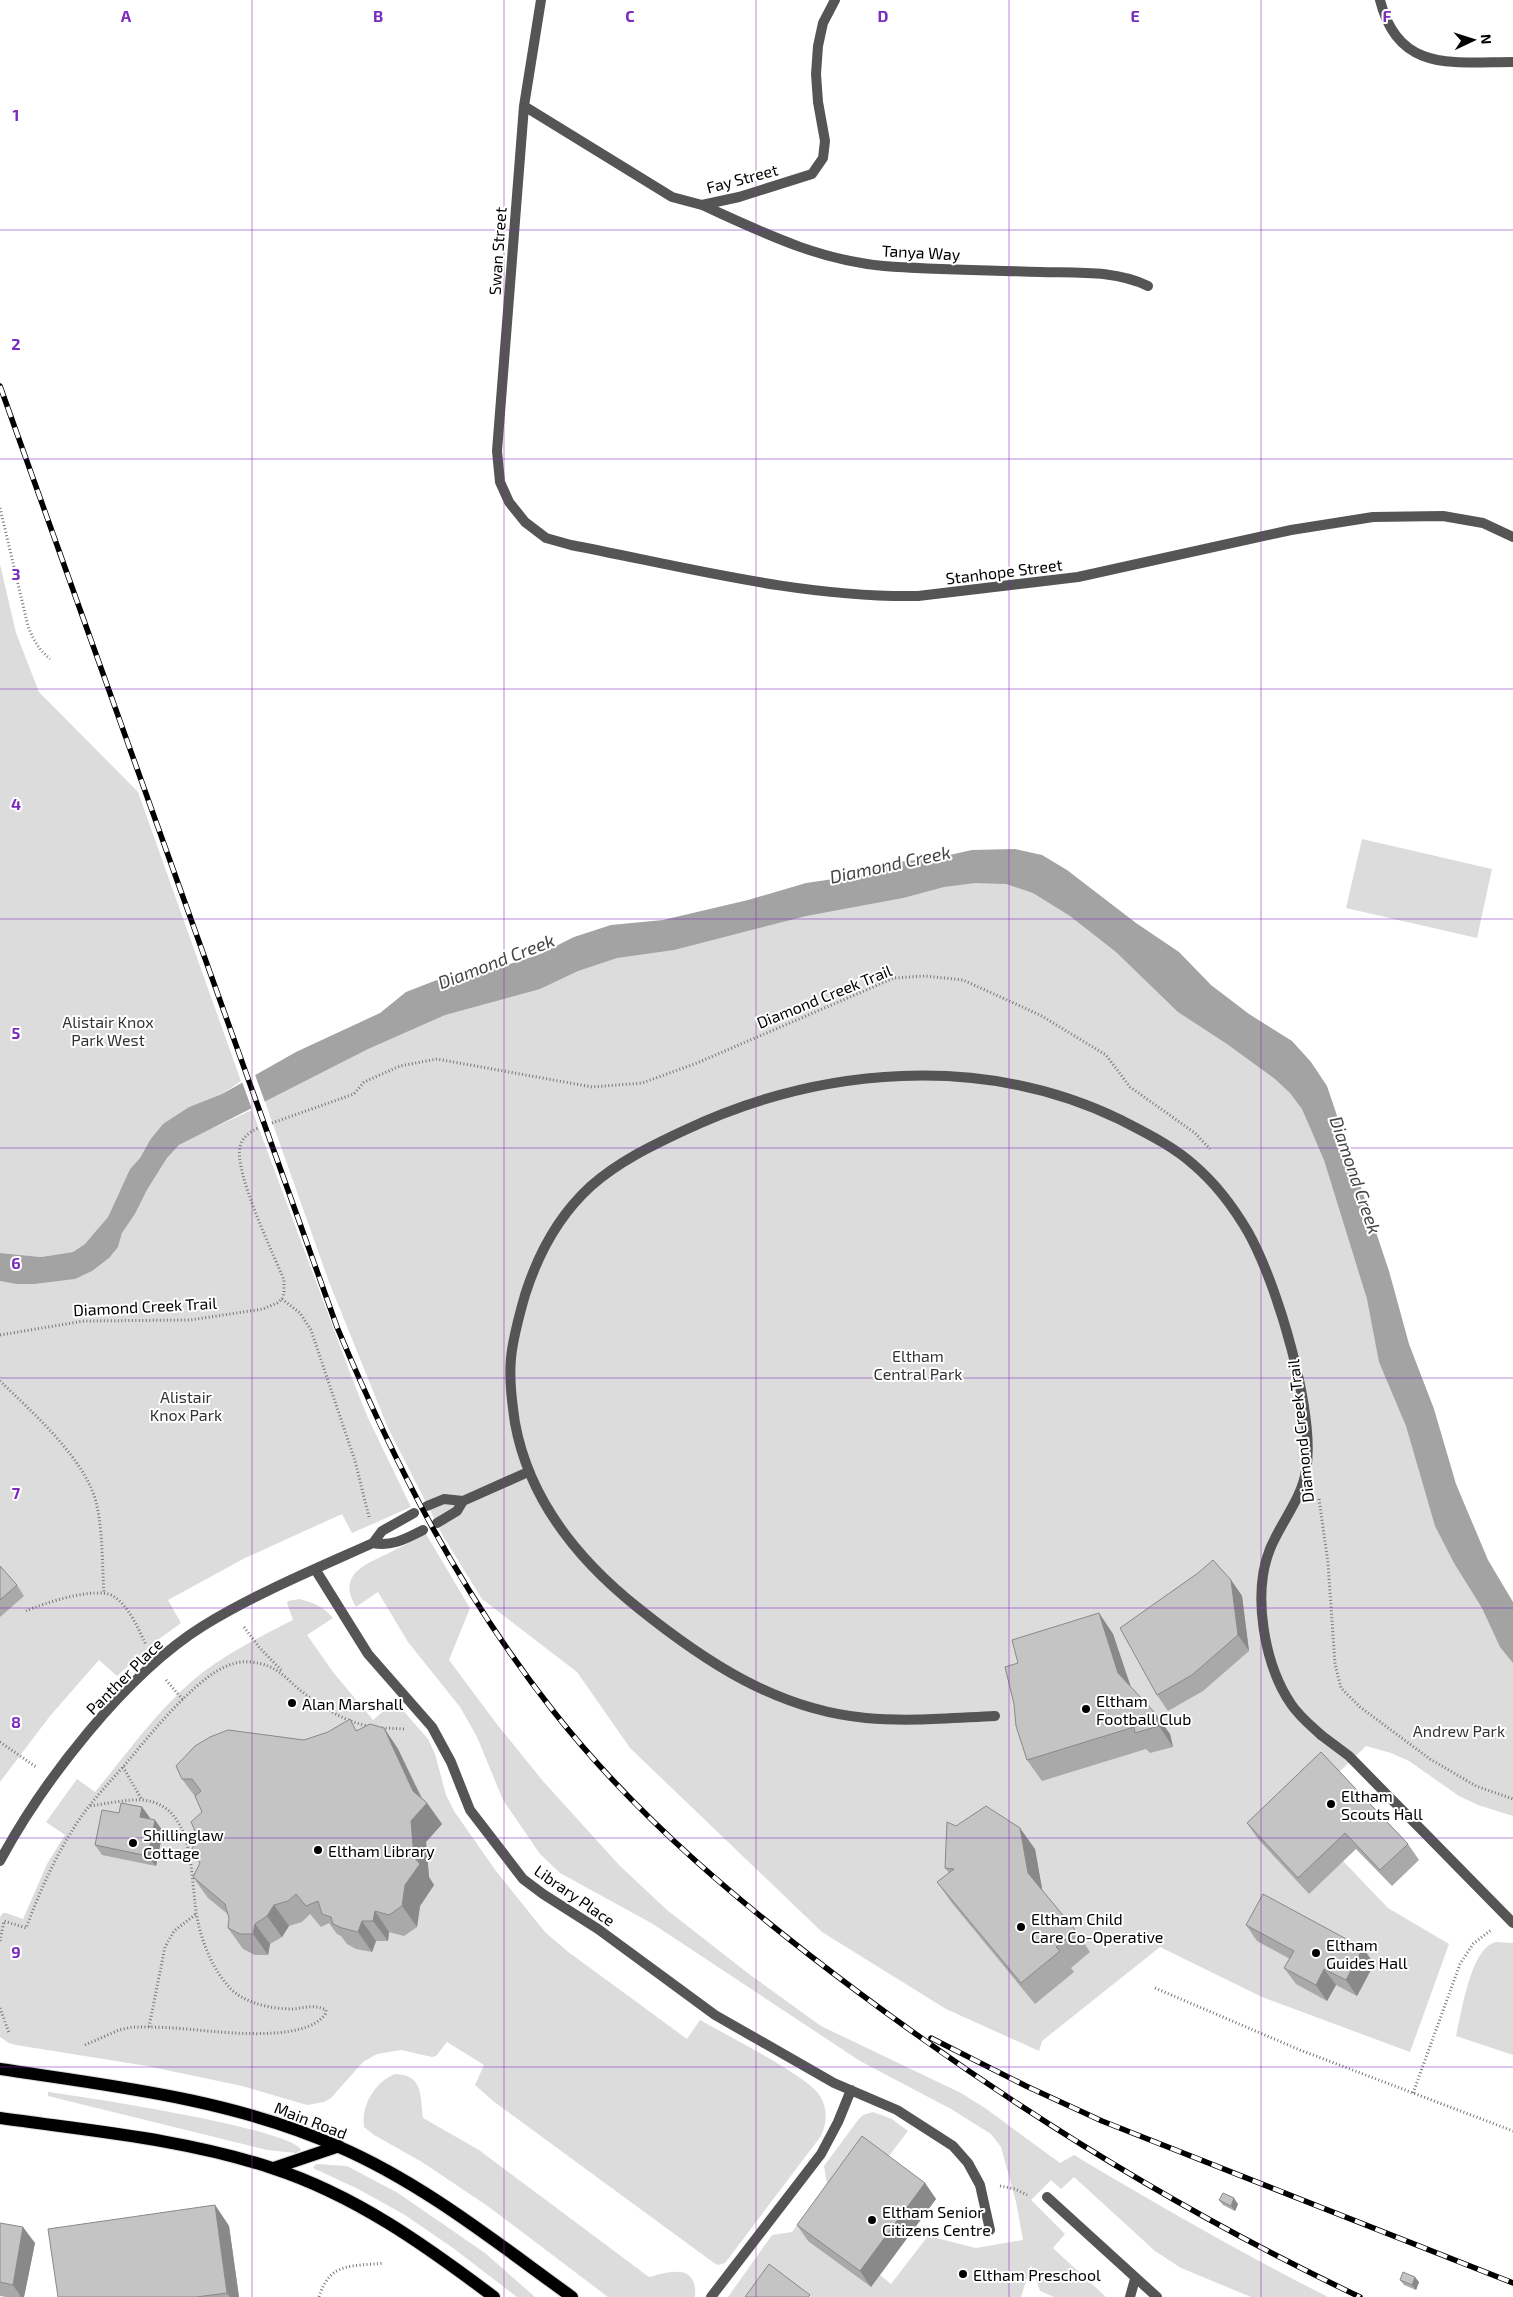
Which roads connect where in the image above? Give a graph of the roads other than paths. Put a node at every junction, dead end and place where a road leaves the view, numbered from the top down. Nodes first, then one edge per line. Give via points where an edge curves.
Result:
1 (541, 0) edge
2 (835, 0) edge
3 (1380, 0) edge
4 (1513, 62) edge
5 (524, 106) junction
6 (702, 204) junction
7 (1148, 286) dead end
8 (510, 502) joint
9 (1513, 537) edge
10 (528, 1472) junction
11 (463, 1501) junction
12 (427, 1506) dead end
13 (414, 1513) dead end
14 (436, 1523) dead end
15 (423, 1530) dead end
16 (373, 1543) junction
17 (315, 1569) junction
18 (995, 1716) dead end
19 (0, 1861) edge
20 (1512, 1923) edge
21 (0, 2068) edge
22 (851, 2090) junction
23 (0, 2118) edge
24 (339, 2146) junction
25 (274, 2168) junction
26 (1047, 2197) road end
27 (990, 2230) dead end
28 (1135, 2279) junction
29 (494, 2297) edge
30 (572, 2297) edge
31 (711, 2297) edge
32 (1130, 2297) edge
33 (1157, 2297) edge

1 - 5 street, Swan Street
2 - 6 street, Fay Street via 823,23 818,46 817,93 825,141 823,158 812,174 739,197
3 - 4 street via 1393,35 1408,48 1428,58 1451,62
5 - 6 street, Fay Street via 672,197
5 - 8 street, Swan Street via 497,451 500,482
6 - 7 street, Tanya Way via 814,253 848,261 924,268 1099,274 1129,277
8 - 9 street, Stanhope Street via 525,522 546,538 571,545 807,590 860,596 918,596 1078,577 1291,530 1373,517 1443,516 1483,523
10 - 11 street
10 - 18 street via 548,1511 574,1548 612,1587 670,1634 746,1683 802,1705 864,1718
10 - 20 street via 511,1397 510,1359 530,1279 564,1214 594,1184 642,1151 709,1118 768,1099 834,1082 905,1074 970,1076 1038,1089 1100,1110 1151,1135 1193,1164 1231,1207 1248,1233 1275,1295 1296,1371 1307,1444 1307,1467 1301,1489 1271,1546 1264,1566 1262,1589 1269,1658 1289,1702 1299,1715 1349,1756
11 - 12 street via 444,1499
11 - 14 street via 457,1511
13 - 16 street, Panther Place via 382,1531
15 - 16 street, Panther Place via 401,1541
16 - 17 street, Panther Place
17 - 19 street, Panther Place via 202,1627 155,1662 102,1718 53,1779
17 - 22 street, Library Place via 368,1654 432,1727 448,1755 470,1810 523,1879 714,2014
21 - 24 main road, Main Road via 194,2102 274,2122
22 - 27 street, Library Place via 903,2113 953,2146 968,2163 980,2185
22 - 31 street via 821,2154
23 - 25 main road via 190,2147
24 - 25 main road
24 - 30 main road, Main Road via 433,2198
25 - 29 main road via 331,2192 397,2227
26 - 28 street
28 - 32 street
28 - 33 street

